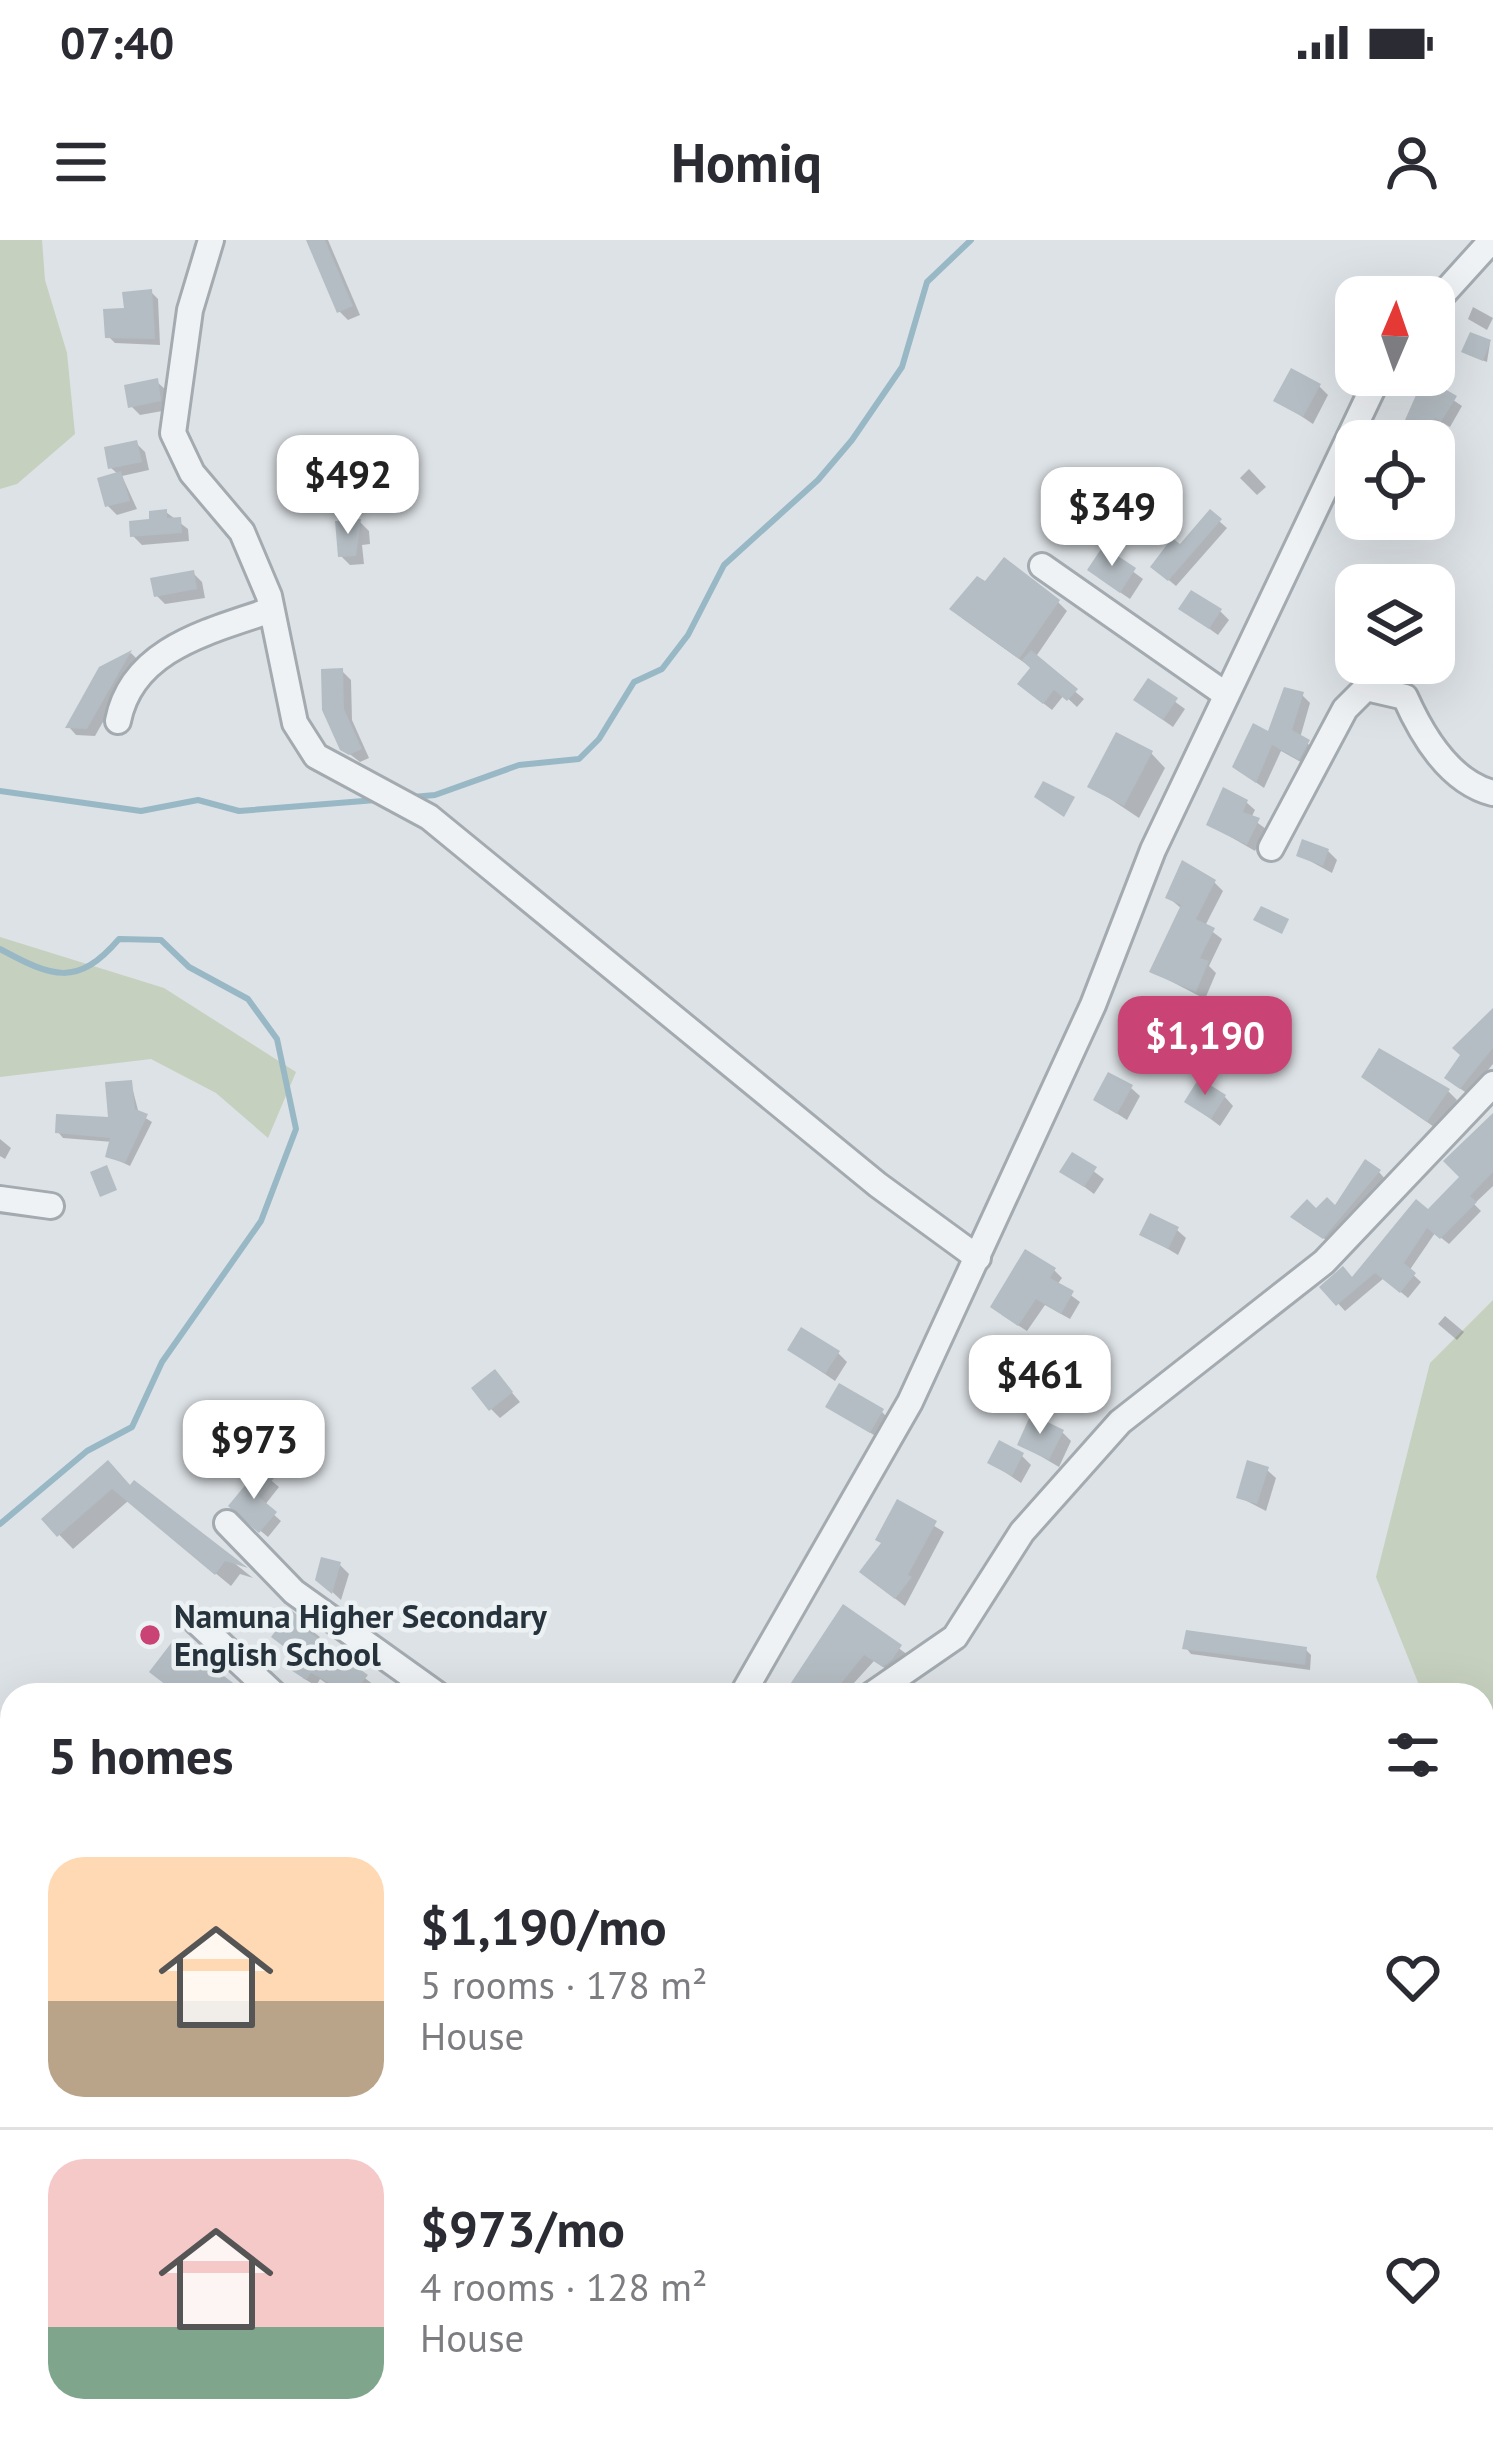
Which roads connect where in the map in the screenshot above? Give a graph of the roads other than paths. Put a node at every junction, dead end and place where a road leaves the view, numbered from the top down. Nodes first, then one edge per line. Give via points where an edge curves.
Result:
1 (211, 240) edge
2 (1492, 240) edge
3 (1455, 281) edge
4 (1369, 396) edge
5 (1042, 566) dead end
6 (272, 610) junction
7 (1225, 694) junction
8 (118, 721) dead end
9 (1493, 794) edge
10 (1271, 848) dead end
11 (1493, 1084) edge
12 (0, 1198) edge
13 (50, 1206) dead end
14 (978, 1258) junction
15 (227, 1523) dead end
16 (196, 1622) dead end
17 (262, 1683) edge
18 (421, 1683) edge
19 (749, 1683) edge
20 (889, 1683) edge

1 - 6 street via 190,310 173,433 192,473 242,532
2 - 3 street
4 - 7 street
5 - 7 street
6 - 8 street via 182,642 138,673
6 - 14 street via 295,723 316,756 413,808
7 - 14 street
9 - 10 street via 1426,744 1405,697 1366,688 1345,709
11 - 20 street via 1324,1262 1120,1422 1022,1532 956,1637
12 - 13 street
14 - 19 street via 910,1402
15 - 18 street via 294,1592
16 - 17 street

